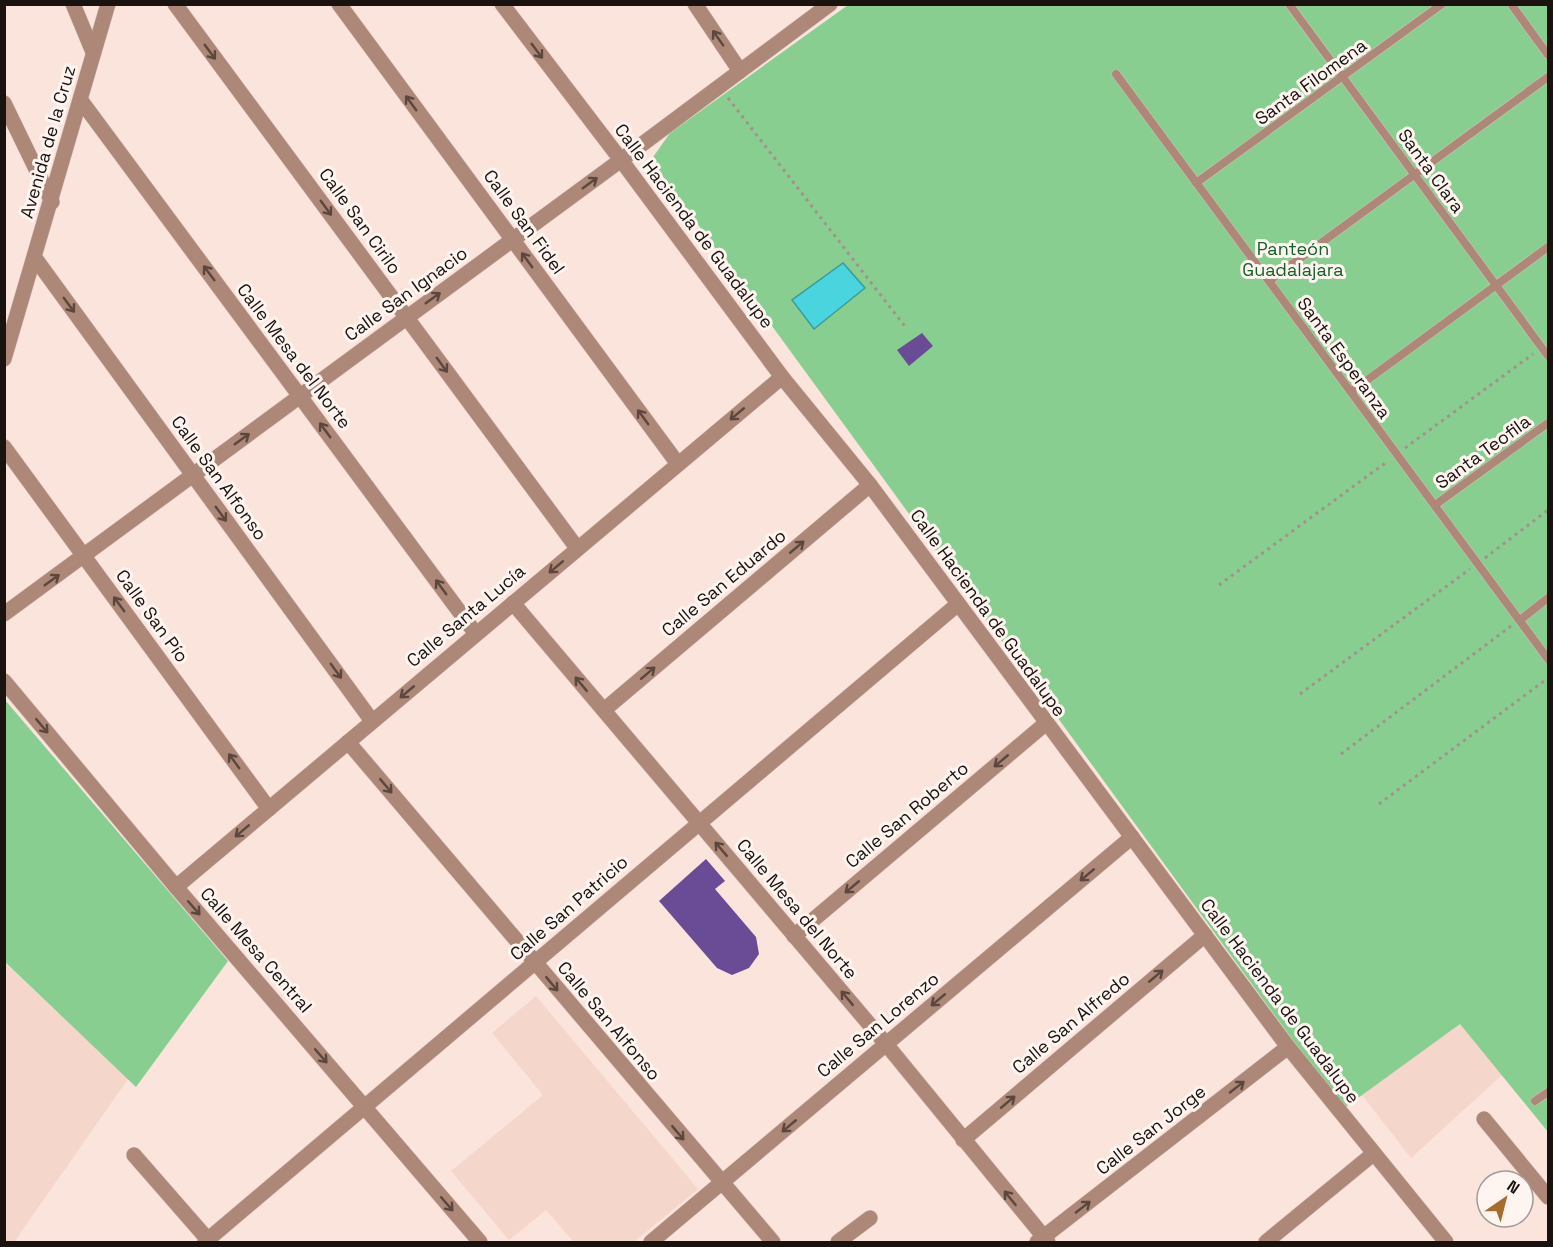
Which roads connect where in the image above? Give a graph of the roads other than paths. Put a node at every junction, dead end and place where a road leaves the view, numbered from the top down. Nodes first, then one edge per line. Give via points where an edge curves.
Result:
1 (73, 4) edge
2 (108, 4) edge
3 (175, 4) edge
4 (339, 4) edge
5 (502, 4) edge
6 (694, 4) edge
7 (830, 4) edge
8 (1289, 4) edge
9 (1442, 4) edge
10 (1511, 4) edge
11 (93, 52) junction
12 (1548, 55) edge
13 (740, 71) junction
14 (1116, 74) dead end
15 (1343, 77) junction
16 (1548, 77) edge
17 (82, 102) junction
18 (4, 103) edge
19 (621, 160) junction
20 (1415, 175) junction
21 (1196, 183) junction
22 (52, 202) junction
23 (513, 240) junction
24 (1548, 247) edge
25 (35, 258) junction
26 (1269, 281) junction
27 (1497, 285) junction
28 (407, 318) junction
29 (1548, 356) edge
30 (4, 359) edge
31 (782, 377) junction
32 (1351, 392) junction
33 (300, 396) junction
34 (1548, 423) edge
35 (4, 447) edge
36 (678, 464) junction
37 (193, 476) junction
38 (870, 485) junction
39 (1435, 505) junction
40 (577, 548) junction
41 (84, 556) junction
42 (1548, 598) edge
43 (513, 603) junction
44 (958, 604) junction
45 (4, 614) edge
46 (1520, 620) junction
47 (476, 634) junction
48 (1548, 659) edge
49 (4, 681) edge
50 (604, 710) junction
51 (372, 721) junction
52 (1045, 724) junction
53 (348, 742) junction
54 (269, 808) junction
55 (699, 823) junction
56 (1132, 837) junction
57 (176, 887) junction
58 (1204, 935) junction
59 (794, 936) junction
60 (535, 963) junction
61 (886, 1044) junction
62 (1288, 1047) junction
63 (1548, 1092) edge
64 (1535, 1101) dead end
65 (365, 1108) junction
66 (1484, 1119) dead end
67 (963, 1140) junction
68 (1373, 1154) junction
69 (135, 1155) dead end
70 (721, 1183) junction
71 (1548, 1197) edge
72 (870, 1218) dead end
73 (1043, 1241) edge
74 (207, 1242) edge
75 (480, 1242) edge
76 (651, 1242) edge
77 (772, 1242) edge
78 (838, 1242) edge
79 (1266, 1242) edge
80 (1446, 1242) edge

1 - 11 street
2 - 11 street, Avenida de la Cruz
3 -> 28 street, Calle San Cirilo
23 -> 4 street, Calle San Fidel
5 -> 19 street, Calle Hacienda de Guadalupe
13 -> 6 street
7 - 13 street, Calle San Ignacio
8 - 15 lane, Santa Clara
9 - 15 lane, Santa Filomena
10 - 12 lane
11 - 17 street, Avenida de la Cruz
13 - 19 street, Calle San Ignacio
14 - 21 lane, Santa Esperanza
15 - 20 lane, Santa Clara
15 - 21 lane, Santa Filomena
16 - 20 lane
17 - 22 street, Avenida de la Cruz
33 -> 17 street, Calle Mesa del Norte
18 - 22 street
23 -> 19 street, Calle San Ignacio
19 - 31 street, Calle Hacienda de Guadalupe
20 - 26 lane
20 - 27 lane, Santa Clara
21 - 26 lane, Santa Esperanza
22 - 25 street, Avenida de la Cruz
28 -> 23 street, Calle San Ignacio
36 -> 23 street, Calle San Fidel
24 - 27 lane
25 - 30 street, Avenida de la Cruz
25 -> 37 street, Calle San Alfonso
26 - 32 lane, Santa Esperanza
27 - 29 lane, Santa Clara
27 - 32 lane
28 - 33 street, Calle San Ignacio
28 -> 40 street, Calle San Cirilo
31 -> 36 street, Calle Santa Lucía
31 - 38 street, Calle Hacienda de Guadalupe
32 - 39 lane, Santa Esperanza
37 -> 33 street, Calle San Ignacio
47 -> 33 street, Calle Mesa del Norte
34 - 39 lane, Santa Teofila
35 - 41 street, Calle San Pío
36 - 40 street, Calle Santa Lucía
37 - 41 street, Calle San Ignacio
37 -> 51 street, Calle San Alfonso
38 - 44 street, Calle Hacienda de Guadalupe
50 -> 38 street, Calle San Eduardo
39 - 46 lane, Santa Esperanza
40 -> 43 street, Calle Santa Lucía
45 -> 41 street, Calle San Ignacio
54 -> 41 street, Calle San Pío
42 - 46 lane
43 - 47 street, Calle Santa Lucía
50 -> 43 street, Calle Mesa del Norte
44 - 52 street, Calle Hacienda de Guadalupe
44 - 55 street, Calle San Patricio
46 - 48 lane, Santa Esperanza
47 -> 51 street, Calle Santa Lucía
49 -> 57 street, Calle Mesa Central
50 - 55 street, Calle Mesa del Norte
51 - 53 street, Calle Santa Lucía
52 - 56 street, Calle Hacienda de Guadalupe
52 -> 59 street, Calle San Roberto
53 - 54 street, Calle Santa Lucía
53 -> 60 street, Calle San Alfonso
54 -> 57 street, Calle Santa Lucía
59 -> 55 street, Calle Mesa del Norte
55 - 60 street, Calle San Patricio
56 - 58 street, Calle Hacienda de Guadalupe
56 -> 61 street, Calle San Lorenzo
57 -> 65 street, Calle Mesa Central
58 - 62 street, Calle Hacienda de Guadalupe
67 -> 58 street, Calle San Alfredo
61 -> 59 street, Calle Mesa del Norte
60 - 65 street, Calle San Patricio
60 -> 70 street, Calle San Alfonso
61 - 67 street, Calle Mesa del Norte
61 -> 70 street, Calle San Lorenzo
62 - 68 street, Calle Hacienda de Guadalupe
73 -> 62 street, Calle San Jorge
63 - 64 lane
65 - 74 street, Calle San Patricio
65 -> 75 street, Calle Mesa Central
66 - 71 street
73 -> 67 street, Calle Mesa del Norte
68 - 79 street
68 - 80 street, Calle Hacienda de Guadalupe
69 - 74 street
70 - 76 street, Calle San Lorenzo
70 - 77 street, Calle San Alfonso
72 - 78 street

